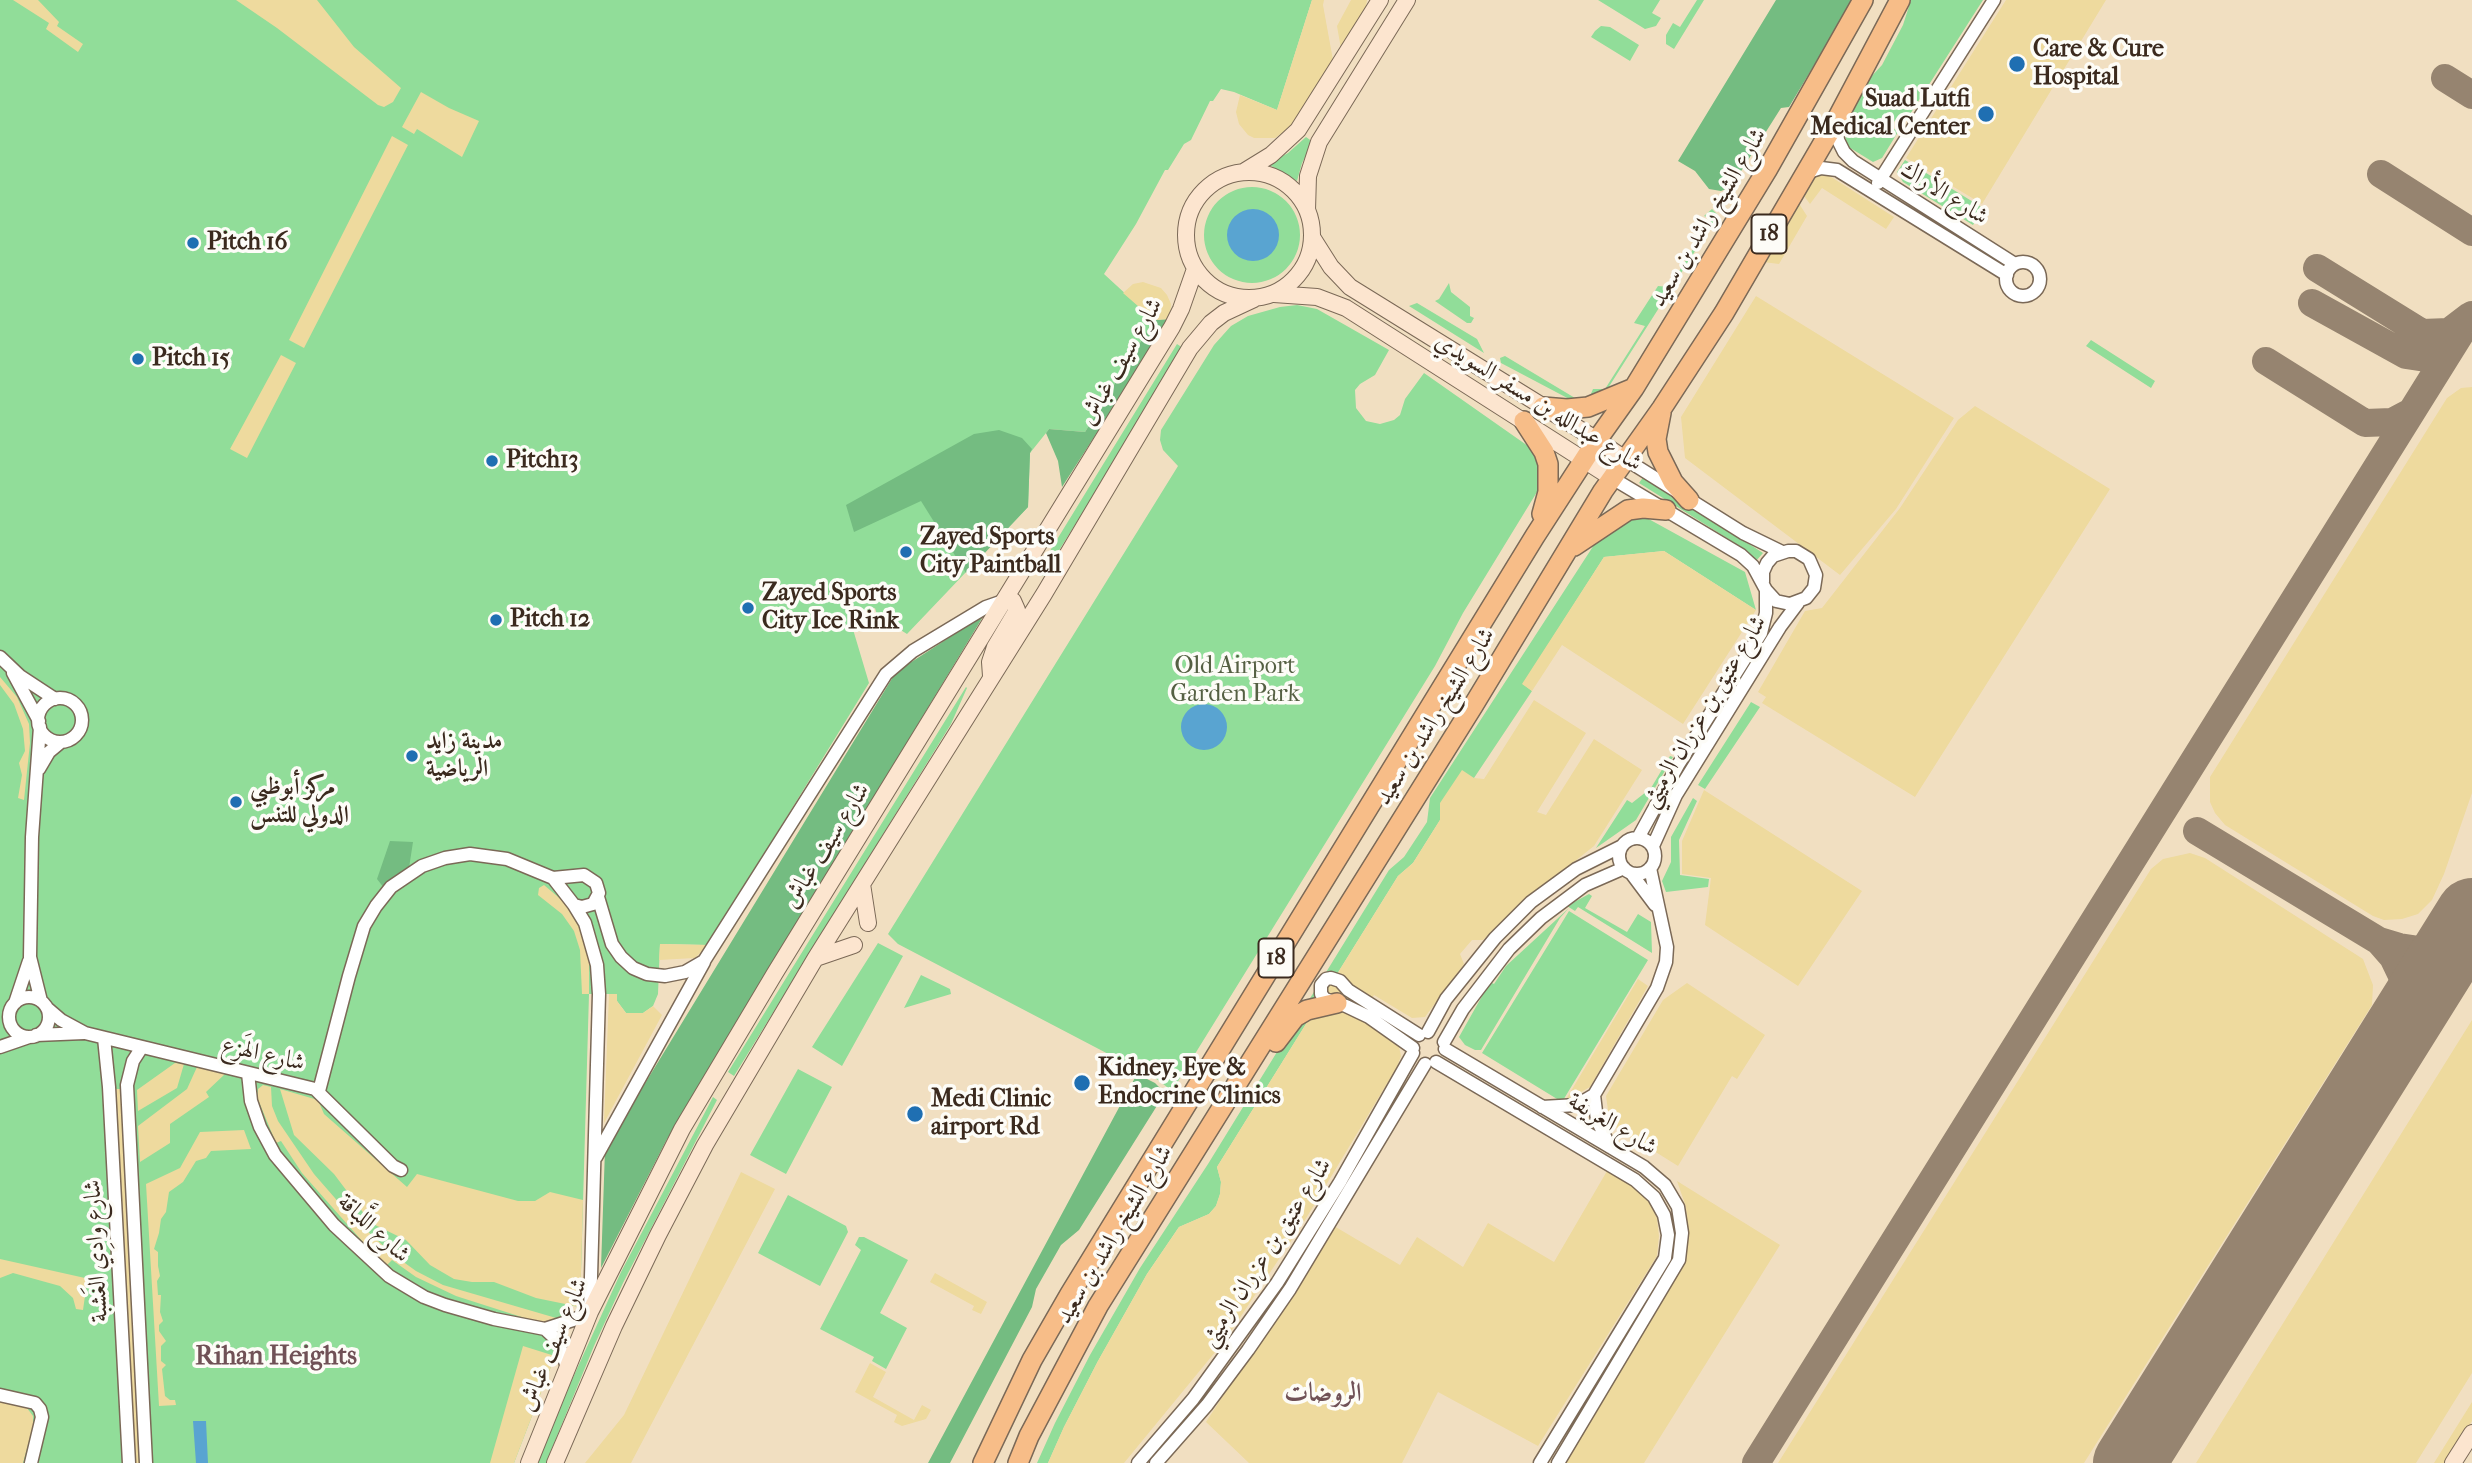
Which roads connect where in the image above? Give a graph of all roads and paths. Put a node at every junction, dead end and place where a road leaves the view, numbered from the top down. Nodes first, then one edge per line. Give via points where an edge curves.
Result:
1 (1380, 0) edge
2 (1407, 0) edge
3 (1900, 0) edge
4 (1994, 0) edge
5 (1861, 3) edge
6 (1340, 65) junction
7 (1361, 75) junction
8 (1836, 121) junction
9 (1245, 171) junction
10 (1805, 173) junction
11 (1881, 178) junction
12 (1872, 191) junction
13 (1307, 213) junction
14 (1972, 236) junction
15 (1312, 237) junction
16 (1964, 248) junction
17 (2015, 264) junction
18 (1195, 269) junction
19 (2007, 275) junction
20 (1274, 294) junction
21 (1254, 299) junction
22 (1634, 388) junction
23 (1543, 407) junction
24 (1662, 408) junction
25 (1524, 421) junction
26 (1597, 440) junction
27 (1625, 459) junction
28 (1583, 461) junction
29 (1612, 478) junction
30 (1689, 500) junction
31 (1666, 510) junction
32 (1535, 536) junction
33 (1567, 551) junction
34 (1782, 552) junction
35 (1764, 586) junction
36 (1006, 600) junction
37 (1798, 603) junction
38 (0, 657) edge
39 (12, 670) junction
40 (991, 678) junction
41 (55, 699) junction
42 (39, 724) junction
43 (61, 742) junction
44 (38, 773) junction
45 (1638, 838) junction
46 (1622, 846) junction
47 (1653, 846) junction
48 (1650, 868) junction
49 (1628, 870) junction
50 (553, 878) junction
51 (862, 884) junction
52 (598, 897) junction
53 (574, 905) junction
54 (1657, 908) junction
55 (869, 923) dead end
56 (854, 945) dead end
57 (30, 957) junction
58 (816, 958) junction
59 (704, 961) junction
60 (1337, 1003) junction
61 (44, 1005) junction
62 (13, 1009) junction
63 (0, 1028) edge
64 (85, 1033) junction
65 (1423, 1034) junction
66 (32, 1036) junction
67 (104, 1038) junction
68 (1444, 1046) junction
69 (0, 1047) edge
70 (142, 1047) junction
71 (1413, 1051) junction
72 (1431, 1063) junction
73 (248, 1073) junction
74 (319, 1091) junction
75 (1594, 1095) junction
76 (1542, 1107) junction
77 (1203, 1136) junction
78 (1611, 1148) junction
79 (594, 1160) junction
80 (401, 1170) dead end
81 (590, 1312) junction
82 (545, 1329) junction
83 (568, 1367) junction
84 (0, 1395) edge
85 (2472, 1433) edge
86 (31, 1463) edge
87 (129, 1463) edge
88 (146, 1463) edge
89 (529, 1463) edge
90 (555, 1463) edge
91 (983, 1463) edge
92 (1018, 1463) edge
93 (1138, 1463) edge
94 (1156, 1463) edge
95 (1540, 1463) edge
96 (1558, 1463) edge
97 (2453, 1463) edge

1 - 6 street
2 - 7 street
3 - 8 main road, شارع الشيخ راشد بن سعيد / 18
4 - 11 street
5 - 22 main road, شارع الشيخ راشد بن سعيد / 18 via 1767,170
6 - 7 street via 1346,79
6 - 9 street via 1293,136
7 - 13 street via 1314,153 1306,188
8 - 10 main road, شارع الشيخ راشد بن سعيد / 18
8 - 11 street, شارع الأراك via 1844,152
9 - 13 street via 1267,174 1287,185
9 - 18 street via 1218,180 1194,204 1186,237
10 - 12 street, شارع الأراك via 1837,170
10 - 24 main road, شارع الشيخ راشد بن سعيد / 18 via 1724,313
11 - 12 street
11 - 14 street, شارع الأراك
12 - 16 street, شارع الأراك
13 - 15 street
14 - 16 street
14 - 17 street, شارع الأراك
15 - 20 street via 1304,267
15 - 23 street, شارع عبدالله بن مسفر السويدي via 1350,287
16 - 19 street, شارع الأراك
17 - 19 street
17 - 19 street via 2029,263 2036,269 2040,277 2036,290 2017,295 2008,287
18 - 21 street via 1223,292
18 - 36 street, شارع سيف غباش via 1172,327
20 - 21 street
20 - 25 street, شارع عبدالله بن مسفر السويدي via 1317,297 1346,309
21 - 40 street, شارع سيف غباش via 1224,313 1195,341
22 - 23 main road via 1588,407
22 - 26 main road, شارع الشيخ راشد بن سعيد / 18
23 - 26 street, شارع عبدالله بن مسفر السويدي
24 - 27 main road, شارع الشيخ راشد بن سعيد / 18
24 - 30 main road via 1657,448 1673,482
25 - 28 street, شارع عبدالله بن مسفر السويدي
25 - 32 main road via 1544,452 1550,478
26 - 27 street, شارع عبدالله بن مسفر السويدي
26 - 28 main road, شارع الشيخ راشد بن سعيد / 18
27 - 29 main road, شارع الشيخ راشد بن سعيد / 18
27 - 30 street, شارع عبدالله بن مسفر السويدي
28 - 29 street, شارع عبدالله بن مسفر السويدي
28 - 32 main road, شارع الشيخ راشد بن سعيد / 18
29 - 31 street, شارع عبدالله بن مسفر السويدي
29 - 33 main road, شارع الشيخ راشد بن سعيد / 18
30 - 34 street, شارع عبدالله بن مسفر السويدي
31 - 33 main road via 1628,510
31 - 35 street, شارع عبدالله بن مسفر السويدي via 1734,549 1753,566
32 - 91 main road, شارع الشيخ راشد بن سعيد / 18 via 1070,1294
33 - 77 main road, شارع الشيخ راشد بن سعيد / 18
34 - 35 street via 1767,563
34 - 37 street via 1796,551 1813,565 1814,588
35 - 37 street via 1783,604
35 - 45 street, شارع عتيق بن عزران الرميثي via 1766,613 1761,633
36 - 40 street via 1013,601 1017,610 992,654
36 - 59 street via 913,651 886,674
36 - 81 street, شارع سيف غباش via 682,1129
37 - 47 street, شارع عتيق بن عزران الرميثي via 1676,795
38 - 39 street
39 - 41 street
39 - 42 street
40 - 51 street, شارع سيف غباش
41 - 42 street via 43,707
41 - 43 street via 72,701 81,714 76,735
42 - 43 street via 50,739
42 - 44 street
43 - 44 street via 44,759
44 - 57 street via 32,828
45 - 46 street
45 - 47 street
46 - 49 street via 1619,855
46 - 65 street via 1576,869 1522,911 1495,938
47 - 48 street
48 - 49 street via 1641,873
48 - 54 street
49 - 54 street
49 - 68 street via 1586,885 1541,918 1501,959 1463,1009
50 - 52 street via 589,877 596,883
50 - 53 street
50 - 74 street via 507,859 470,854 422,866 391,887 365,926
51 - 55 street
51 - 58 street, شارع سيف غباش
52 - 53 street via 589,906
52 - 59 street via 612,944 633,968 665,976
53 - 79 street via 589,933 597,965
54 - 75 street via 1665,933 1666,962 1657,988
56 - 58 street
57 - 61 street
57 - 62 street
58 - 90 street, شارع سيف غباش via 705,1145 658,1235
59 - 79 street
60 - 65 street via 1321,994 1326,979 1340,981
60 - 71 street via 1369,1017
60 - 77 main road via 1295,1017 1238,1100
61 - 62 street via 27,998
61 - 64 street, شارع الهَزع
61 - 66 street via 47,1026
62 - 63 street
62 - 66 street via 11,1024 16,1032
64 - 66 street, شارع الهَزع
64 - 67 street, شارع الهَزع
65 - 68 street via 1436,1034
65 - 71 street
66 - 69 street, شارع الهَزع
67 - 70 street, شارع الهَزع
67 - 87 street, شارع وادِي الغَشبة
68 - 72 street via 1442,1057
68 - 76 street, شارع الغريفة
70 - 73 street, شارع الهَزع
70 - 88 street, شارع وادِي الغَشبة via 132,1061 127,1085
71 - 72 street via 1418,1060
71 - 93 street, شارع عتيق بن عزران الرميثي via 1277,1283 1193,1399
72 - 94 street, شارع عتيق بن عزران الرميثي via 1290,1289 1207,1405
72 - 95 street, شارع الغريفة via 1635,1180 1654,1197 1664,1215 1668,1236 1665,1258
73 - 74 street, شارع الهَزع
73 - 82 street, شارع اللَّباقة via 251,1101 275,1155 372,1262 407,1287 445,1305
74 - 80 street, شارع الهَزع
75 - 76 street via 1577,1105
75 - 78 street via 1597,1120
76 - 78 street, شارع الغريفة
77 - 92 main road, شارع الشيخ راشد بن سعيد / 18 via 1098,1306
78 - 96 street, شارع الغريفة via 1665,1185 1678,1207 1682,1233 1679,1260
79 - 81 street
81 - 82 street
81 - 83 street, شارع سيف غباش
82 - 83 street via 558,1341
83 - 89 street, شارع سيف غباش
84 - 86 street via 35,1403 40,1409
85 - 97 street

